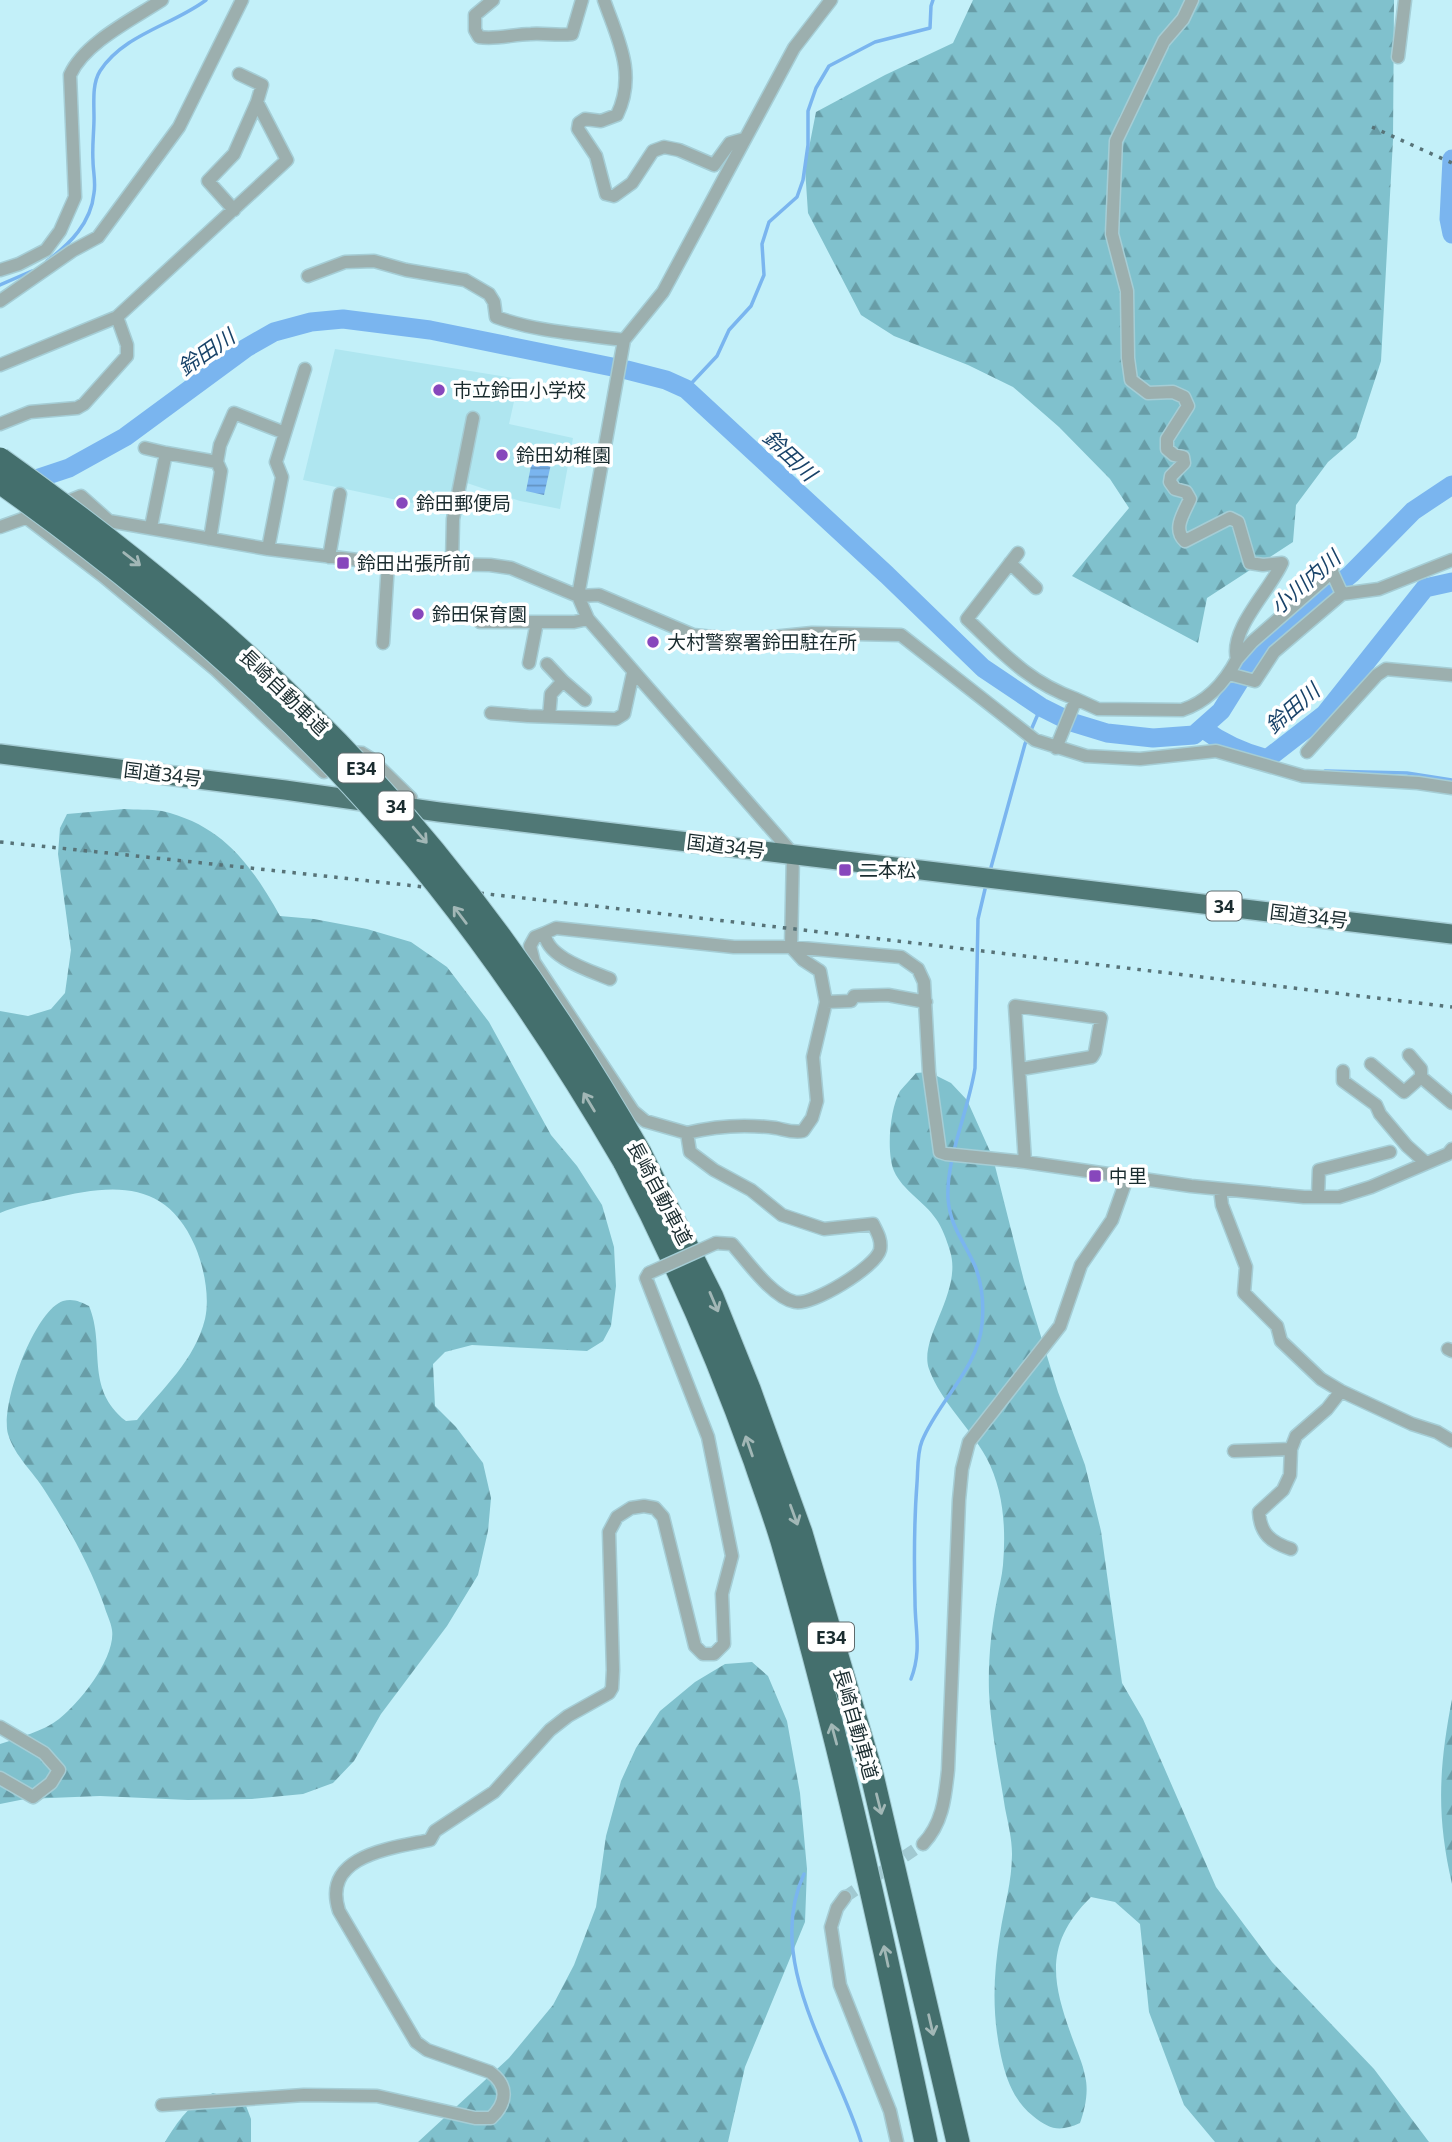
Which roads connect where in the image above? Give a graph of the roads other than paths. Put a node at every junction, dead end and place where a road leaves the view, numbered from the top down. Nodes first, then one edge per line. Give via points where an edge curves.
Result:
1 (162, 0) edge
2 (242, 0) edge
3 (493, 0) edge
4 (582, 0) edge
5 (604, 0) edge
6 (831, 0) edge
7 (1192, 0) edge
8 (1405, 0) edge
9 (1398, 57) dead end
10 (239, 74) dead end
11 (257, 102) junction
12 (744, 139) junction
13 (234, 210) junction
14 (0, 270) edge
15 (307, 276) dead end
16 (0, 301) edge
17 (117, 317) junction
18 (623, 344) junction
19 (0, 365) edge
20 (305, 369) dead end
21 (473, 418) dead end
22 (0, 424) edge
23 (285, 433) junction
24 (145, 448) dead end
25 (166, 453) junction
26 (0, 459) edge
27 (217, 462) junction
28 (0, 482) edge
29 (340, 494) dead end
30 (27, 519) junction
31 (0, 527) edge
32 (151, 527) junction
33 (210, 538) junction
34 (268, 549) junction
35 (329, 557) junction
36 (1333, 558) dead end
37 (1452, 560) edge
38 (388, 563) junction
39 (452, 564) junction
40 (1332, 572) junction
41 (1036, 588) dead end
42 (1341, 593) junction
43 (578, 596) junction
44 (588, 619) junction
45 (480, 622) dead end
46 (537, 622) junction
47 (383, 643) dead end
48 (1237, 659) junction
49 (528, 663) dead end
50 (547, 664) dead end
51 (633, 673) junction
52 (1230, 675) junction
53 (1452, 675) edge
54 (563, 681) junction
55 (585, 700) dead end
56 (1075, 701) junction
57 (491, 713) dead end
58 (549, 717) junction
59 (1057, 745) junction
60 (1307, 752) dead end
61 (0, 754) edge
62 (324, 772) junction
63 (1452, 788) edge
64 (319, 795) junction
65 (411, 808) junction
66 (793, 854) junction
67 (545, 933) junction
68 (1452, 934) edge
69 (791, 947) junction
70 (610, 979) dead end
71 (826, 1002) junction
72 (926, 1002) junction
73 (1409, 1055) dead end
74 (1371, 1064) dead end
75 (1021, 1069) junction
76 (1343, 1071) dead end
77 (1421, 1077) junction
78 (1452, 1103) edge
79 (687, 1133) junction
80 (1452, 1149) edge
81 (1390, 1152) dead end
82 (632, 1157) junction
83 (1025, 1162) junction
84 (1426, 1163) junction
85 (1127, 1178) junction
86 (1220, 1189) junction
87 (1318, 1196) junction
88 (1341, 1391) junction
89 (1452, 1441) edge
90 (1291, 1449) junction
91 (1234, 1451) dead end
92 (1292, 1549) dead end
93 (0, 1727) edge
94 (0, 1778) edge
95 (923, 1844) tunnel mouth
96 (845, 1897) tunnel mouth
97 (162, 2105) dead end
98 (897, 2142) edge
99 (926, 2142) edge
100 (958, 2142) edge

1 - 14 street via 75,62 70,75 75,197 46,250
2 - 16 street via 179,127 98,237
3 - 4 street via 475,15 479,37 572,34
5 - 12 street via 625,65 626,91 617,115 601,121 584,119 578,129 596,156 606,194 614,196 632,183 653,152 664,147 715,165 730,143
6 - 12 street via 794,48
7 - 48 street via 1184,19 1164,41 1116,141 1112,234 1127,292 1131,380 1148,393 1173,392 1184,397 1188,406 1167,439 1167,449 1183,457 1184,463 1170,482 1190,499 1178,528 1180,536 1185,541 1230,519 1238,522 1250,563 1282,563 1248,615 1235,651
8 - 9 street
10 - 11 street via 262,85
11 - 13 street via 234,154 208,181
11 - 13 street via 287,160
12 - 18 street via 663,292
13 - 17 street
15 - 18 street via 345,262 374,261 465,280 489,294 496,317
17 - 19 street
17 - 22 street via 127,356 84,404 30,412
18 - 43 street
20 - 23 street
21 - 39 street via 453,519
23 - 27 street via 234,413
23 - 34 street via 276,462 282,477
24 - 25 street
25 - 27 street
25 - 32 street
26 -> 82 highway, 長崎自動車道 / E34, bridge via 194,608 365,772 444,863 518,960 572,1038
27 - 33 street via 221,471
82 -> 28 highway, 長崎自動車道 / E34, bridge via 503,971 429,874 352,785 271,702 182,623
29 - 35 street
30 - 31 street
30 - 32 street via 81,496 109,521
30 - 62 street via 216,670
32 - 33 street
33 - 34 street
34 - 35 street
35 - 38 street
36 - 40 street
37 - 42 street via 1378,589
38 - 39 street
38 - 47 street
39 - 43 street via 511,568
40 - 42 street
40 - 48 street
41 - 56 street via 1014,558 967,619 1023,673
42 - 52 street via 1274,652 1255,681
43 - 44 street
43 - 59 street via 599,595 693,635 742,640 812,633 901,635 1034,740
44 - 46 street
44 - 51 street
45 - 46 street
46 - 49 street
48 - 52 street
50 - 54 street
51 - 58 street via 624,714 616,719
51 - 66 street
52 - 56 street via 1195,706 1182,710 1098,709
53 - 60 street via 1386,669
54 - 55 street
54 - 58 street via 551,694
56 - 59 street
57 - 58 street
59 - 63 street via 1086,756 1140,759 1216,751 1303,776
61 - 64 highway, 国道34号 / 34
62 - 64 street
62 - 65 street via 338,754 362,753 411,798
64 - 65 highway, 国道34号 / 34
65 - 66 highway, 国道34号 / 34
66 - 68 highway, 国道34号 / 34
66 - 69 street
67 - 69 street via 556,928 734,947
67 - 70 street via 555,954
67 - 79 street via 535,937 530,946 534,962 633,1111 645,1121
69 - 71 street via 820,971
69 - 72 street via 901,957 918,969
71 - 72 street via 888,995
71 - 79 street via 813,1057 817,1101 803,1131 732,1126
72 - 83 street via 929,1072 940,1152
73 - 77 street via 1421,1069
74 - 77 street via 1404,1093
75 - 75 street via 1015,1006 1101,1018 1092,1057
75 - 83 street
76 - 84 street via 1343,1081 1376,1105
77 - 78 street
79 - 97 street, bridge via 690,1152 782,1215 824,1229 873,1224 879,1253 867,1267 819,1296 798,1303 782,1298 732,1244 716,1243 649,1273 646,1278 708,1437 732,1556 722,1594 723,1644 714,1654 704,1654 695,1646 663,1517 655,1508 631,1508 617,1517 609,1532 613,1670 609,1693 550,1730 494,1792 430,1840 356,1860 337,1885 339,1911 416,2042 499,2079 501,2109 491,2118 475,2118 377,2096 304,2095
80 - 84 street
81 - 87 street via 1319,1170
99 -> 82 highway, 長崎自動車道 / E34 via 847,1782 782,1539 731,1394
82 -> 100 highway, 長崎自動車道 / E34 via 712,1297 801,1533 872,1775
83 - 85 street
84 - 87 street via 1339,1197
85 - 86 street
85 - 95 street via 1112,1220 1081,1265 1060,1326 969,1442 959,1500 948,1770 943,1810 933,1834
86 - 87 street
86 - 88 street via 1246,1267 1244,1293 1277,1326 1281,1341 1321,1379
88 - 89 street
88 - 90 street via 1296,1436
90 - 91 street
90 - 92 street via 1292,1465 1283,1490 1259,1513 1259,1525 1275,1544
93 - 94 street via 44,1753 59,1770 33,1797
96 - 98 street via 831,1927 840,1985 890,2111

